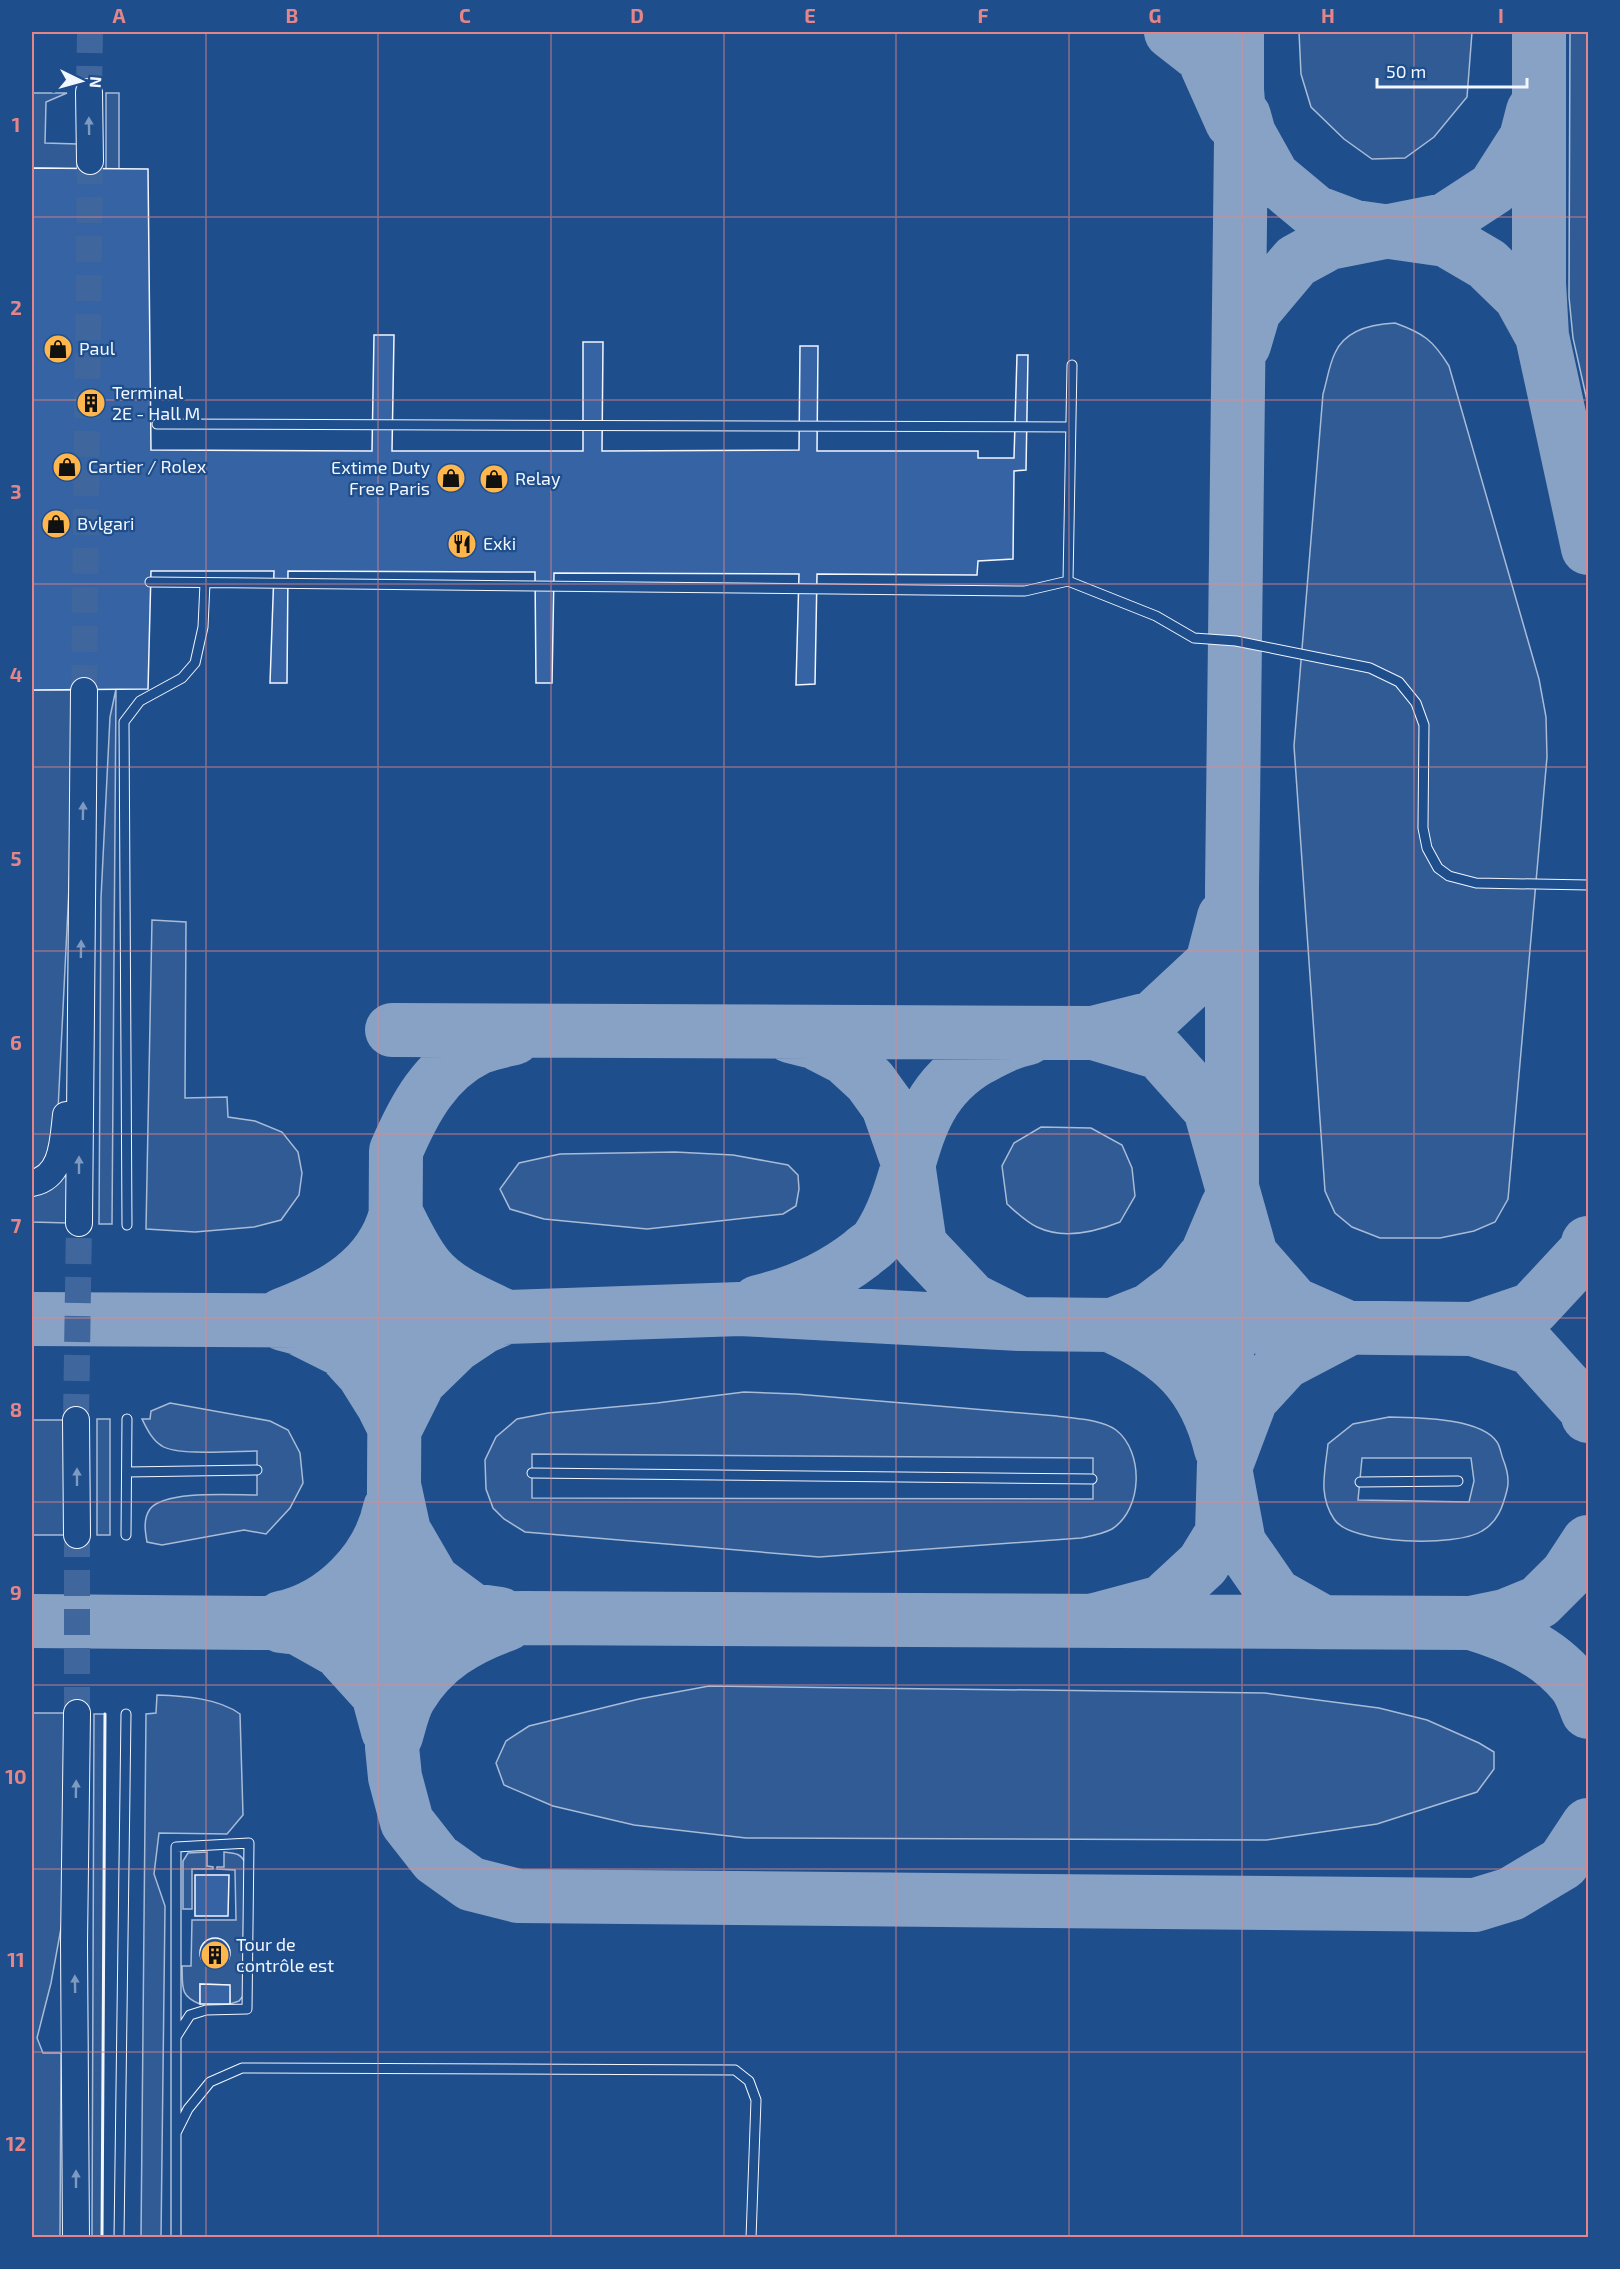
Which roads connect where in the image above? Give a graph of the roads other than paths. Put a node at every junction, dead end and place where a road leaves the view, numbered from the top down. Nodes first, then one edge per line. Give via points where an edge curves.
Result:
1 (89, 92) tunnel mouth
2 (90, 160) tunnel mouth
3 (1072, 365) dead end
4 (157, 424) dead end
5 (1071, 427) junction
6 (1068, 581) junction
7 (150, 582) dead end
8 (205, 583) junction
9 (84, 692) tunnel mouth
10 (1588, 885) edge
11 (81, 997) junction
12 (32, 1183) edge
13 (79, 1223) tunnel mouth
14 (127, 1225) dead end
15 (127, 1419) dead end
16 (76, 1420) tunnel mouth
17 (257, 1470) dead end
18 (127, 1472) junction
19 (532, 1473) dead end
20 (1092, 1479) dead end
21 (1458, 1481) dead end
22 (1360, 1482) dead end
23 (77, 1535) tunnel mouth
24 (126, 1535) dead end
25 (76, 1713) tunnel mouth
26 (126, 1714) dead end
27 (176, 2037) junction
28 (176, 2133) junction
29 (76, 2238) edge
30 (119, 2238) edge
31 (176, 2238) edge
32 (751, 2238) edge

2 -> 1 main road
3 - 5 lane
4 - 5 lane
5 - 6 lane
6 - 8 lane via 1025,591
6 - 10 lane via 1156,616 1194,638 1236,641 1370,668 1398,682 1416,703 1424,725 1423,828 1427,848 1438,868 1449,876 1476,883
7 - 8 lane
8 - 14 lane via 203,627 195,663 182,678 140,701 124,722
11 -> 9 main road
11 - 12 main road via 59,1158 49,1176
13 -> 11 main road
15 - 18 lane
23 -> 16 main road
17 - 18 lane
18 - 24 lane
19 - 20 lane
21 - 22 lane
29 -> 25 main road
26 - 30 lane
27 - 27 lane via 190,2015 206,2010 247,2008 249,1843 176,1847
27 - 28 lane
28 - 31 lane
28 - 32 lane via 188,2109 210,2082 242,2068 735,2070 749,2081 756,2100

